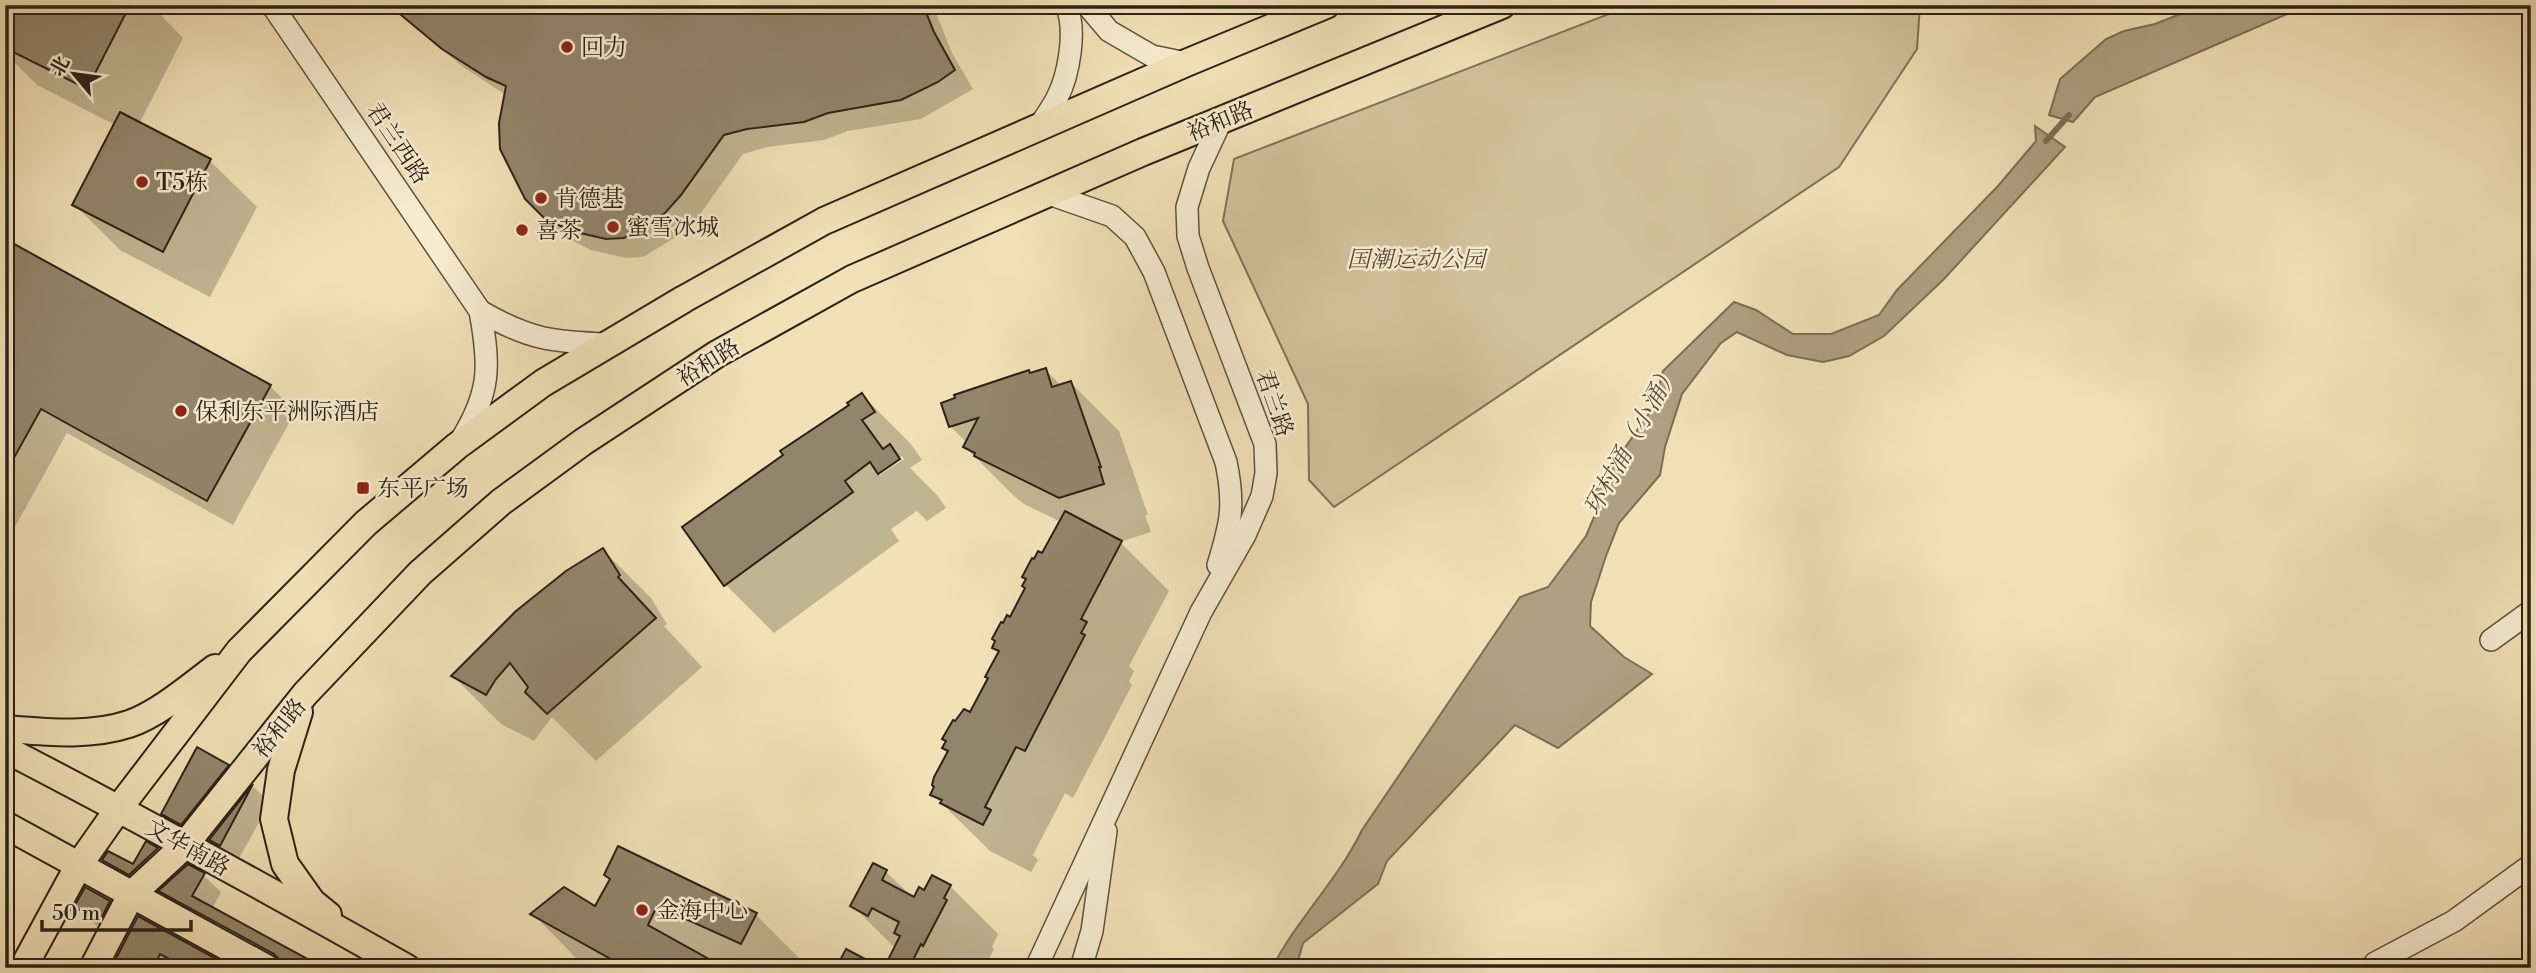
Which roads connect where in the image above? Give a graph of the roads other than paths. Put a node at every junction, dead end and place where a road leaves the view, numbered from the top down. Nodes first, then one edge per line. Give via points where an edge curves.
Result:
1 (272, 5) edge
2 (1066, 5) edge
3 (1087, 5) edge
4 (1326, 5) edge
5 (1502, 5) edge
6 (1186, 63) junction
7 (1221, 121) junction
8 (1039, 127) junction
9 (1049, 194) junction
10 (480, 311) junction
11 (609, 344) junction
12 (457, 446) junction
13 (2531, 611) edge
14 (1201, 612) junction
15 (2491, 640) dead end
16 (239, 651) junction
17 (305, 694) junction
18 (5, 729) edge
19 (5, 749) edge
20 (119, 808) junction
21 (1110, 808) junction
22 (5, 825) edge
23 (184, 846) junction
24 (79, 865) junction
25 (2531, 865) edge
26 (131, 895) junction
27 (362, 943) junction
28 (23, 968) edge
29 (93, 968) edge
30 (266, 968) edge
31 (407, 968) edge
32 (1036, 968) edge
33 (1081, 968) edge
34 (2374, 968) edge

1 - 10 street, 君兰西路
2 - 8 street via 1070,55 1058,96
3 - 6 street via 1119,37 1152,56
4 - 6 main road
5 - 7 main road, 裕和路
6 - 8 main road
7 - 9 main road, 裕和路
7 - 14 street, 君兰路 via 1187,207 1188,236 1265,444 1266,473 1262,496 1245,535
8 - 11 main road via 824,221
9 - 14 street via 1112,216 1135,237 1154,272 1214,426 1232,491 1231,524
9 - 17 main road, 裕和路 via 852,279 717,354 583,442 501,502 420,573
10 - 11 street via 530,336
10 - 12 street via 488,350 486,380 475,417
11 - 12 main road via 543,383
12 - 16 main road via 366,523
13 - 15 street
14 - 21 street, 君兰路
16 - 18 main road via 172,700 130,723 85,732
16 - 20 main road
17 - 23 main road, 裕和路
17 - 27 main road via 281,770 274,819 285,864 305,893
19 - 20 main road, 文华南路
20 - 23 main road, 文华南路
20 - 24 main road
21 - 32 street, 君兰路
21 - 33 street, 君兰路 via 1093,931
22 - 24 main road
23 - 26 main road, 裕和路
23 - 27 main road, 文华南路
24 - 26 main road
24 - 28 main road
25 - 34 street via 2454,921 2375,963
26 - 29 main road, 裕和路
26 - 30 main road
27 - 31 main road, 文华南路

